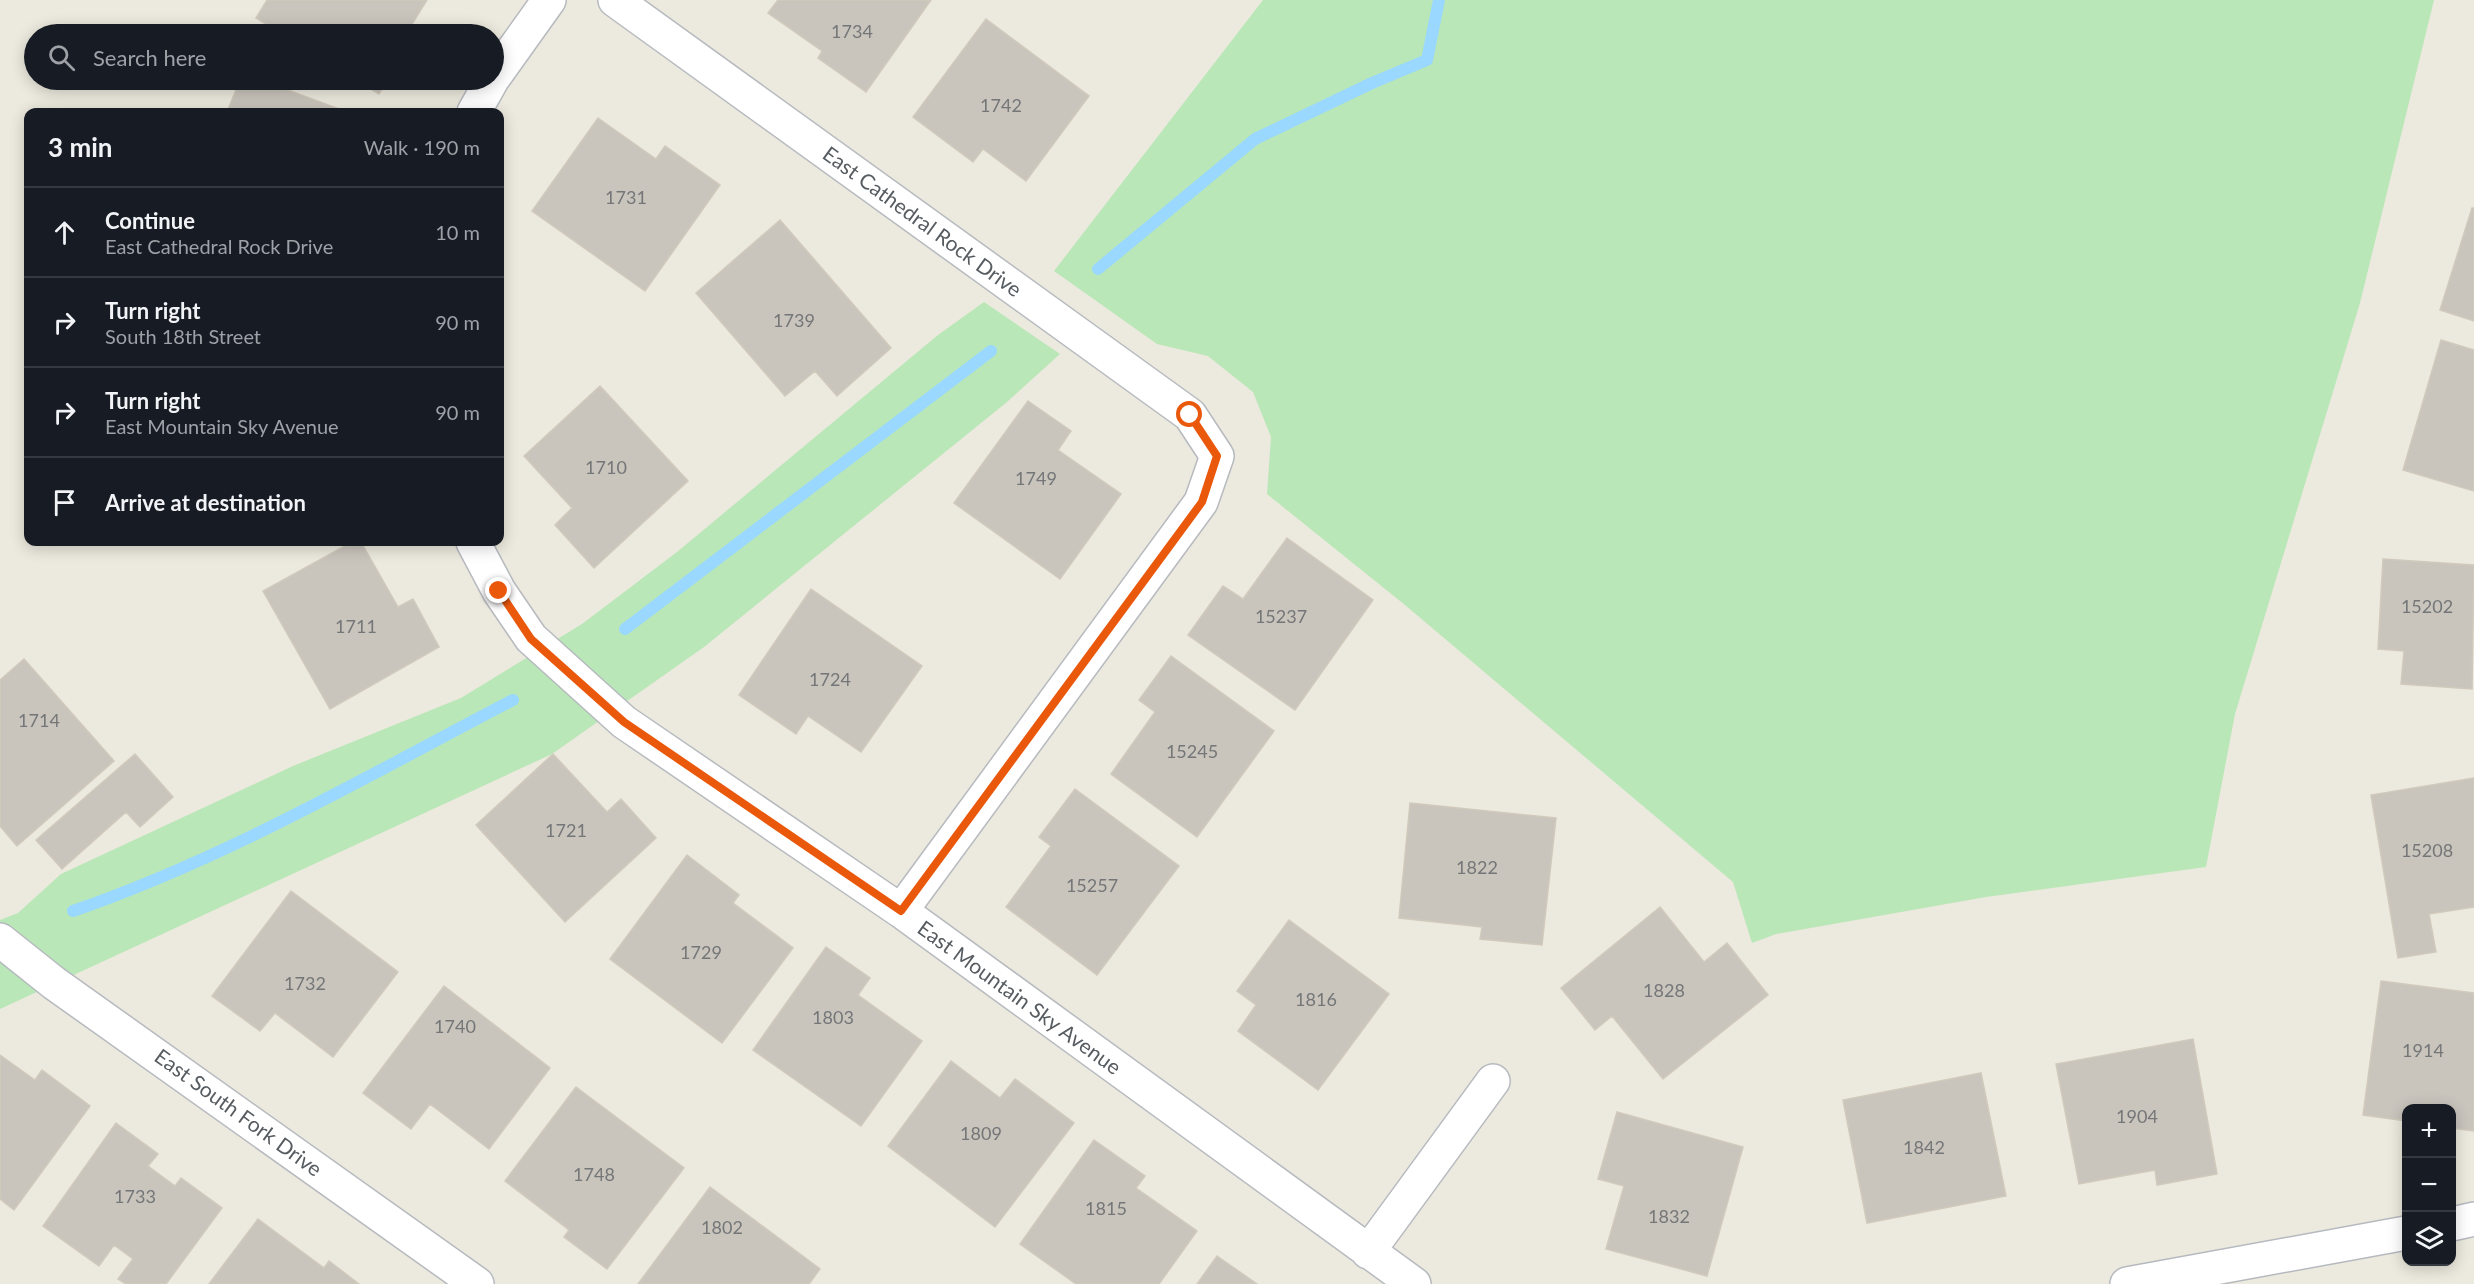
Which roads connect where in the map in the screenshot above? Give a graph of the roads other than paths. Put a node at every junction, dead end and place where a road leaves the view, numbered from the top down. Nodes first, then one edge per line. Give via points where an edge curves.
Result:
1 (549, 0) edge
2 (615, 0) edge
3 (504, 63) edge
4 (486, 90) edge
5 (476, 108) edge
6 (475, 546) edge
7 (901, 911) junction
8 (0, 940) edge
9 (1493, 1081) dead end
10 (2474, 1219) edge
11 (2456, 1223) edge
12 (2402, 1234) edge
13 (1368, 1252) junction
14 (477, 1284) edge
15 (1414, 1284) edge
16 (2127, 1284) edge

1 - 3 street
2 - 7 street, East Cathedral Rock Drive via 1190,415 1217,456 1202,502
4 - 5 street
6 - 7 street, East Mountain Sky Avenue via 531,639 624,722
7 - 13 street, East Mountain Sky Avenue
8 - 14 street, East South Fork Drive
9 - 13 street
10 - 11 street
12 - 16 street
13 - 15 street, East Mountain Sky Avenue

